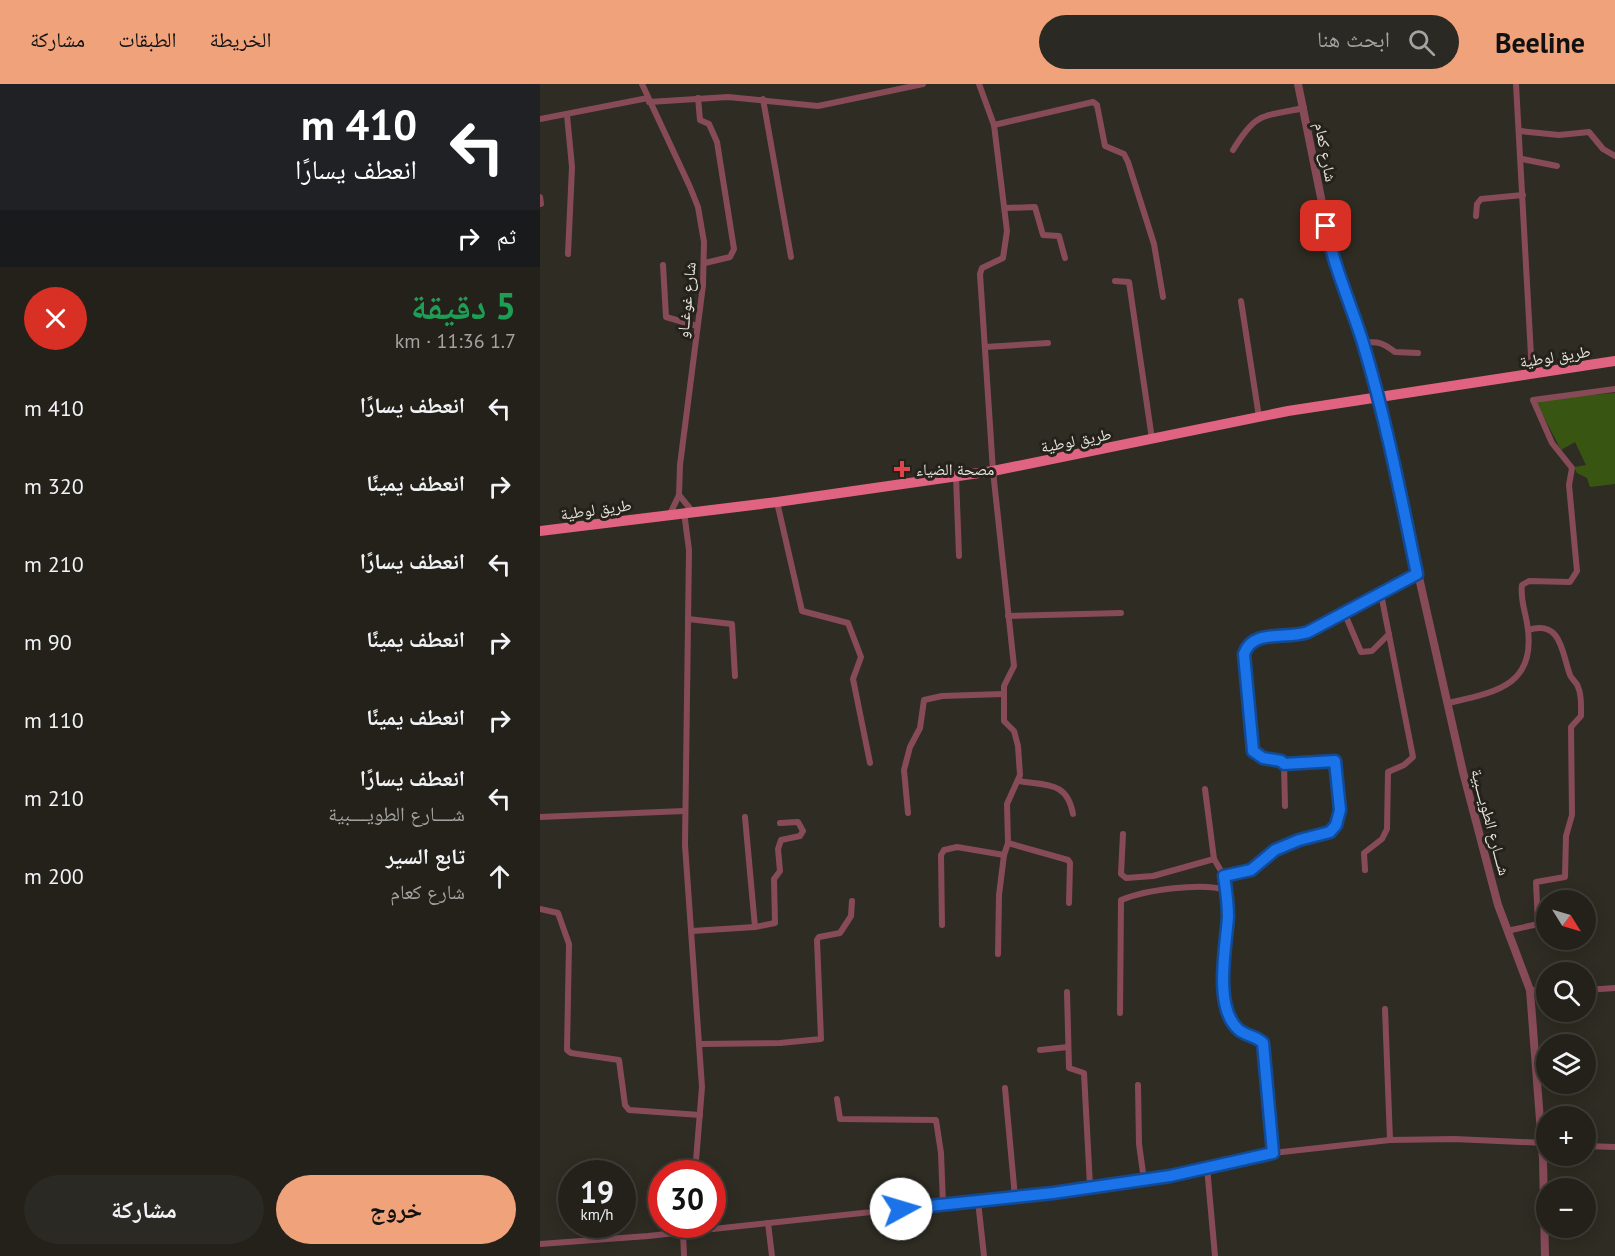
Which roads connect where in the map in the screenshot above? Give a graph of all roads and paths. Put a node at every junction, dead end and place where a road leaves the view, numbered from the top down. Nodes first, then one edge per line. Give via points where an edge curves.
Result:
1 (642, 84) edge
2 (923, 84) edge
3 (979, 84) edge
4 (1298, 84) edge
5 (1516, 84) edge
6 (698, 98) junction
7 (763, 99) junction
8 (649, 100) junction
9 (1304, 108) junction
10 (567, 115) junction
11 (540, 119) edge
12 (994, 124) junction
13 (1520, 131) junction
14 (1233, 150) dead end
15 (1615, 156) edge
16 (1522, 159) junction
17 (1557, 166) dead end
18 (1523, 195) junction
19 (540, 197) edge
20 (540, 204) edge
21 (1006, 208) junction
22 (1476, 216) dead end
23 (568, 254) dead end
24 (791, 257) dead end
25 (1065, 258) dead end
26 (705, 263) junction
27 (663, 266) dead end
28 (1115, 281) dead end
29 (1163, 297) dead end
30 (1241, 301) dead end
31 (697, 326) junction
32 (1048, 343) dead end
33 (1363, 343) junction
34 (985, 348) junction
35 (1418, 353) dead end
36 (1615, 362) edge
37 (1532, 374) junction
38 (1615, 389) edge
39 (1377, 398) junction
40 (1259, 417) junction
41 (1152, 440) junction
42 (993, 471) junction
43 (956, 476) junction
44 (679, 495) junction
45 (777, 502) junction
46 (688, 511) junction
47 (670, 514) junction
48 (540, 531) edge
49 (960, 556) dead end
50 (1417, 574) junction
51 (1381, 594) junction
52 (1344, 612) junction
53 (1121, 613) dead end
54 (1008, 616) junction
55 (688, 619) junction
56 (1528, 630) junction
57 (1389, 634) junction
58 (735, 676) dead end
59 (1003, 694) junction
60 (1448, 703) junction
61 (870, 763) dead end
62 (1284, 764) junction
63 (1019, 781) junction
64 (1206, 789) dead end
65 (1285, 806) dead end
66 (684, 811) junction
67 (908, 813) dead end
68 (1073, 814) dead end
69 (745, 817) dead end
70 (540, 818) edge
71 (780, 823) dead end
72 (1123, 834) dead end
73 (1008, 843) junction
74 (1004, 855) junction
75 (1214, 859) junction
76 (1365, 870) dead end
77 (1224, 876) junction
78 (1226, 890) junction
79 (852, 901) dead end
80 (1069, 903) dead end
81 (540, 909) edge
82 (942, 925) dead end
83 (755, 927) junction
84 (692, 931) junction
85 (1507, 931) junction
86 (998, 954) dead end
87 (1615, 988) edge
88 (1596, 989) edge
89 (1530, 990) junction
90 (1536, 990) edge
91 (1067, 992) dead end
92 (1385, 1009) dead end
93 (1120, 1013) dead end
94 (699, 1044) junction
95 (1068, 1047) junction
96 (1040, 1050) dead end
97 (1138, 1085) dead end
98 (1005, 1088) dead end
99 (837, 1100) dead end
100 (1541, 1106) edge
101 (700, 1116) junction
102 (1390, 1140) junction
103 (1536, 1143) edge
104 (1596, 1146) edge
105 (1615, 1147) edge
106 (1273, 1153) junction
107 (695, 1160) edge
108 (1544, 1166) edge
109 (1207, 1167) junction
110 (1144, 1180) junction
111 (1090, 1186) junction
112 (1015, 1197) junction
113 (978, 1201) junction
114 (943, 1204) junction
115 (768, 1223) junction
116 (726, 1225) edge
117 (648, 1234) edge
118 (683, 1238) edge
119 (540, 1244) edge
120 (684, 1256) edge
121 (772, 1256) edge
122 (984, 1256) edge
123 (1215, 1256) edge
124 (1545, 1256) edge

1 - 8 street, شارع غوغــاو
2 - 7 street via 818,106
3 - 12 street
4 - 9 street, شارع كعام
5 - 13 street
6 - 7 street
6 - 8 street
6 - 26 street via 700,120 709,124 717,142 734,249 730,257
7 - 24 street
8 - 10 street
8 - 26 street, شارع غوغــاو via 698,207
9 - 14 street via 1252,122
9 - 33 street, شارع كعام via 1335,267
10 - 11 street
10 - 23 street via 572,167
12 - 21 street
12 - 29 street via 1093,102 1097,105 1105,146 1124,154 1128,162 1154,244
13 - 15 street via 1559,135 1589,132
13 - 16 street
16 - 17 street
16 - 18 street
18 - 22 street via 1481,199
18 - 37 street
19 - 20 street
21 - 25 street via 1035,207 1043,235 1059,236
21 - 34 street via 1005,254 980,272
26 - 31 street, شارع غوغــاو
27 - 31 street via 666,317
28 - 41 street via 1129,282
30 - 40 street
31 - 44 street, شارع غوغــاو
32 - 34 street
33 - 35 street via 1378,341 1395,352
33 - 39 street, شارع كعام
34 - 42 street
36 - 37 main road, طريق لوطية
37 - 39 main road, طريق لوطية
38 - 56 street via 1533,400 1552,443 1572,468 1569,484 1577,571 1570,582 1523,583
39 - 40 main road, طريق لوطية
39 - 50 street, شــــارع الطويــــبية
40 - 41 main road, طريق لوطية
41 - 42 main road, طريق لوطية
42 - 43 main road, طريق لوطية
42 - 54 street
43 - 45 main road, طريق لوطية
43 - 49 street
44 - 46 street
44 - 47 street, شارع غوغــاو
45 - 46 main road, طريق لوطية
45 - 61 street via 802,611 848,623 857,639 861,662 853,679
46 - 47 main road, طريق لوطية
46 - 55 street
47 - 48 main road, طريق لوطية
50 - 51 street
50 - 60 street, شــــارع الطويــــبية
51 - 52 street
51 - 57 street
52 - 57 street via 1361,652 1372,651
52 - 62 street via 1299,635 1254,639 1247,646 1244,654 1253,751
53 - 54 street
54 - 59 street via 1014,670
55 - 58 street via 732,624
55 - 66 street
56 - 60 street via 1527,659 1516,678 1484,696
56 - 85 street via 1543,628 1563,645 1569,674 1578,686 1581,716 1572,727 1572,815 1566,836 1565,877 1536,882 1538,924
57 - 76 street via 1413,757 1388,772 1387,829 1382,839 1364,853
59 - 63 street via 1004,720 1014,731 1018,746
59 - 67 street via 942,696 923,701 920,728 904,770
60 - 85 street, شــــارع الطويــــبية
62 - 65 street
62 - 77 street via 1335,761 1340,810 1336,825 1330,832 1275,850 1251,870
63 - 68 street via 1064,790
63 - 73 street via 1006,804
64 - 75 street
66 - 70 street
66 - 84 street
69 - 83 street
71 - 83 street via 798,822 803,831 800,836 781,840 778,846 775,923
72 - 75 street via 1120,865 1126,878 1154,876
73 - 74 street
73 - 80 street via 1068,860
74 - 82 street via 957,847 944,850
74 - 86 street
75 - 77 street
77 - 78 street
78 - 93 street via 1196,885 1121,900
78 - 106 street via 1224,996 1239,1031 1263,1043
79 - 94 street via 851,916 840,933 817,940 821,1039
81 - 101 street via 558,913 569,944 567,1050 619,1060 629,1110
83 - 84 street
84 - 94 street
85 - 89 street, شــــارع الطويــــبية
87 - 88 street
89 - 90 street
89 - 100 street, شــــارع الطويــــبية
91 - 95 street
92 - 102 street
94 - 101 street
95 - 96 street
95 - 111 street via 1069,1068 1084,1073
97 - 110 street via 1138,1144
98 - 112 street
99 - 114 street via 840,1119 936,1120
101 - 107 street
102 - 103 street
102 - 106 street
104 - 105 street
106 - 109 street
108 - 124 street, شــــارع الطويــــبية
109 - 110 street
109 - 123 street
110 - 111 street
111 - 112 street
112 - 113 street
113 - 114 street
113 - 122 street
114 - 115 street
115 - 116 street
115 - 121 street
117 - 119 street
118 - 120 street

